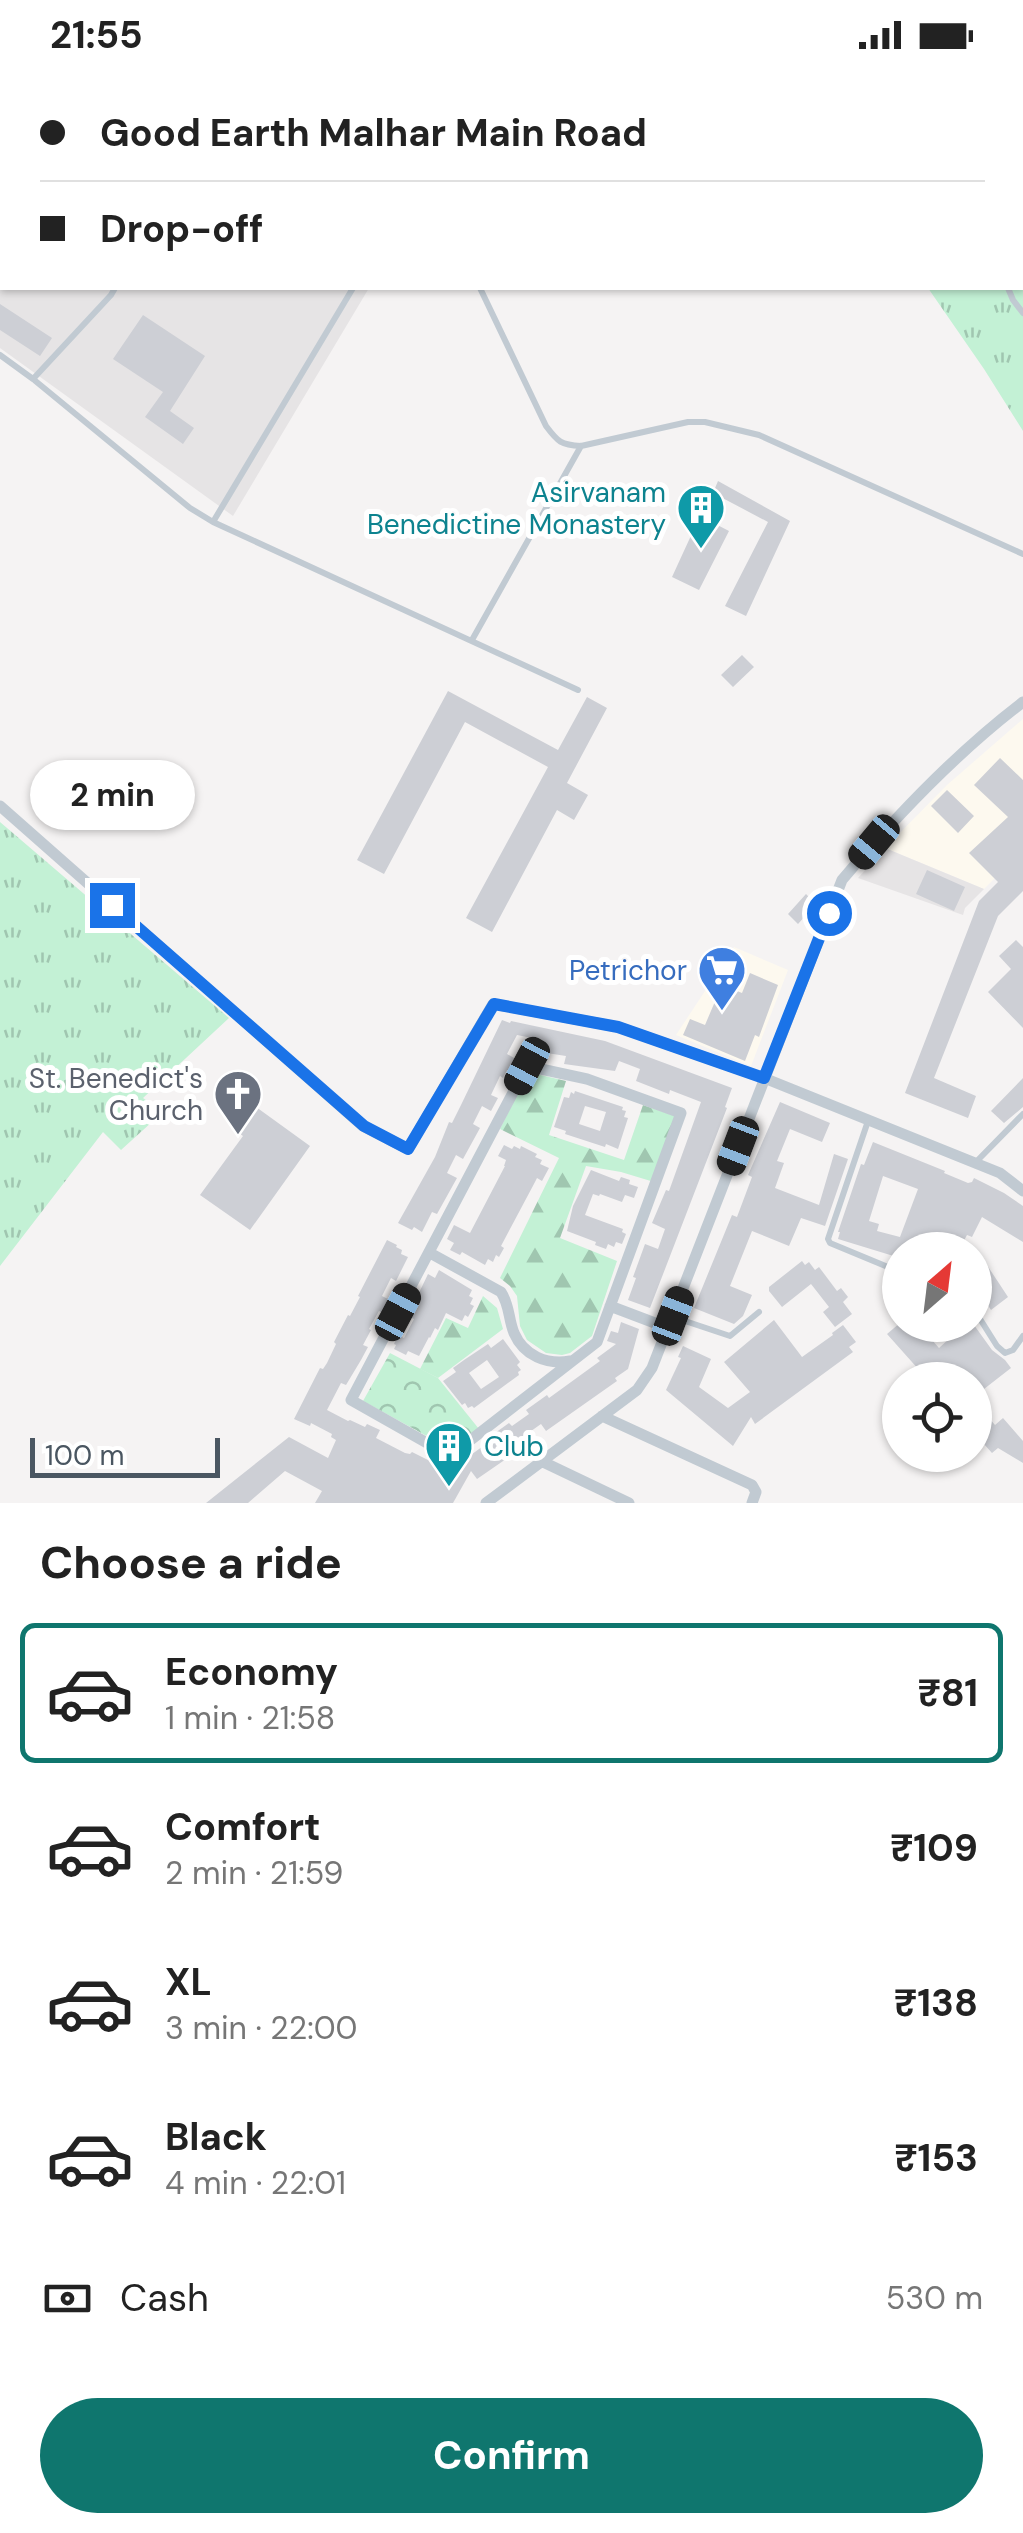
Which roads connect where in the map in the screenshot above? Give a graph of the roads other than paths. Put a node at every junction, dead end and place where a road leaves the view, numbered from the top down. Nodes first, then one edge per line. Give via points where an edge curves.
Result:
1 (114, 290) edge
2 (352, 290) edge
3 (481, 290) edge
4 (1009, 290) edge
5 (1023, 313) edge
6 (0, 355) edge
7 (33, 378) junction
8 (581, 446) junction
9 (213, 522) junction
10 (1023, 554) edge
11 (472, 640) junction
12 (578, 690) dead end
13 (1023, 702) edge
14 (0, 806) edge
15 (764, 1078) junction
16 (1023, 1114) edge
17 (868, 1120) junction
18 (975, 1163) junction
19 (1023, 1191) edge
20 (430, 1252) junction
21 (882, 1265) edge
22 (610, 1306) junction
23 (759, 1312) dead end
24 (670, 1322) junction
25 (1023, 1336) edge
26 (992, 1337) edge
27 (574, 1360) junction
28 (602, 1416) junction
29 (541, 1461) junction
30 (599, 1489) junction
31 (486, 1503) edge
32 (592, 1503) edge
33 (629, 1503) edge
34 (752, 1503) edge

1 - 7 lane
2 - 9 lane
3 - 8 lane via 546,426 557,440
4 - 5 lane
6 - 7 lane
7 - 9 lane
8 - 10 lane via 696,421 759,435
8 - 11 lane
9 - 11 lane
11 - 12 lane
13 - 15 street via 938,777 842,880
14 - 15 street via 364,1126 408,1149 494,1004 618,1027
15 - 17 street
15 - 24 street
16 - 18 lane
17 - 18 street
17 - 21 lane via 828,1239
18 - 19 street
20 - 22 street via 527,1066 587,1080 682,1113
20 - 27 street via 501,1292 515,1334 533,1356
20 - 27 street via 351,1400 450,1456
22 - 24 street
22 - 27 street via 597,1342
23 - 24 lane via 730,1336
24 - 28 street via 637,1390
25 - 26 lane via 1005,1352
28 - 29 street
28 - 34 street via 752,1485
29 - 30 street
29 - 31 street
30 - 32 street
30 - 33 street

